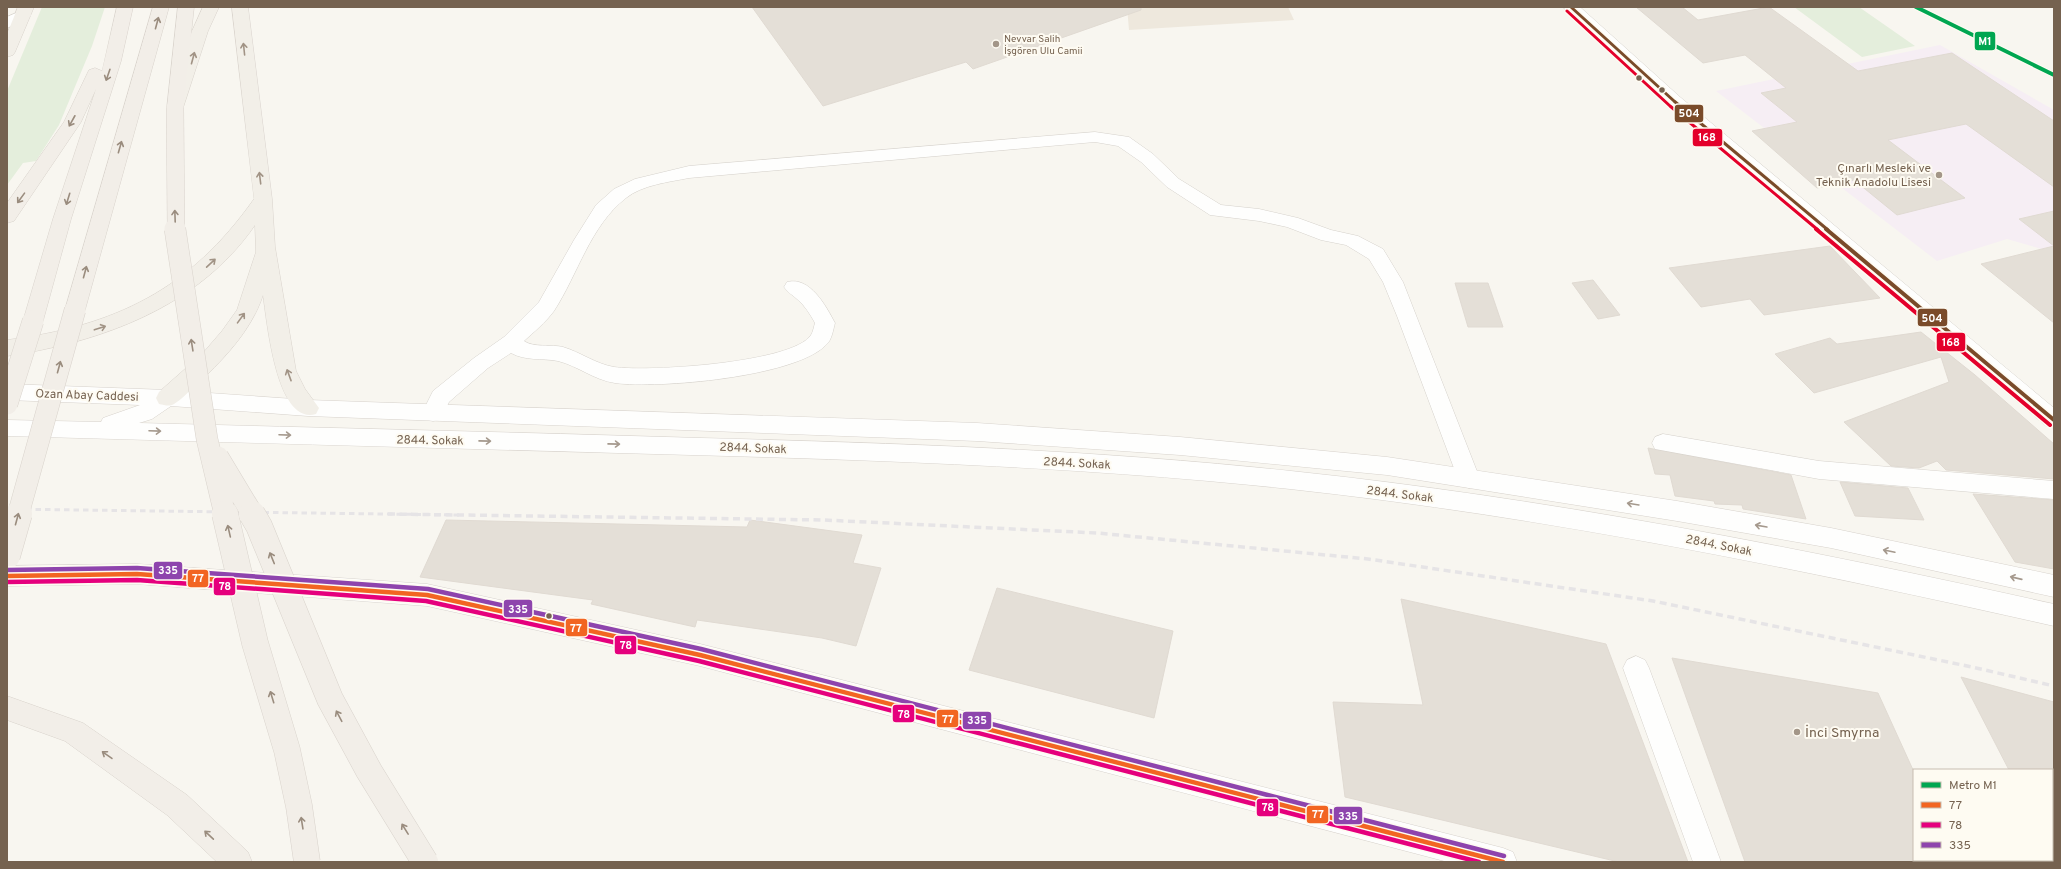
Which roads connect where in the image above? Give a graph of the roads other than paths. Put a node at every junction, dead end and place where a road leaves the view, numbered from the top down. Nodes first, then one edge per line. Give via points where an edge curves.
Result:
1 (161, 7) edge
2 (186, 7) edge
3 (211, 7) edge
4 (240, 7) edge
5 (1571, 7) edge
6 (125, 9) edge
7 (24, 11) edge
8 (7, 23) edge
9 (7, 52) edge
10 (175, 108) junction
11 (263, 199) junction
12 (7, 217) edge
13 (265, 247) junction
14 (794, 287) dead end
15 (511, 342) junction
16 (7, 348) edge
17 (7, 392) edge
18 (167, 398) junction
19 (7, 404) edge
20 (308, 408) junction
21 (433, 413) junction
22 (2054, 420) edge
23 (7, 428) edge
24 (88, 430) junction
25 (207, 439) junction
26 (1662, 442) dead end
27 (1469, 479) junction
28 (2054, 490) edge
29 (7, 556) edge
30 (7, 576) edge
31 (2054, 586) edge
32 (2054, 615) edge
33 (1636, 668) dead end
34 (7, 708) edge
35 (238, 862) edge
36 (307, 862) edge
37 (425, 862) edge
38 (1503, 862) edge
39 (1707, 862) edge

29 -> 1 highway, bridge
2 - 10 highway
10 -> 3 main road via 187,79 198,37
11 -> 4 main road
5 - 22 main road via 1674,100
6 -> 12 highway via 108,36 101,59 78,111
6 -> 19 highway, bridge via 113,61 62,219
7 - 8 main road
7 - 9 main road
25 -> 10 highway, bridge via 175,226
11 - 13 main road
16 -> 11 main road via 51,341 102,328 144,309 179,289 214,260 233,240 249,222
18 -> 13 main road via 208,362 247,311
20 -> 13 main road via 296,393 286,371
14 - 15 main road via 816,306 825,323 820,340 801,353 767,363 650,378 615,375 562,355 520,349
15 - 21 main road via 441,398
15 - 27 main road via 546,307 603,209 620,193 641,183 689,172 1071,138 1095,137 1123,141 1147,158 1173,183 1217,211 1259,215 1291,222 1328,236 1351,240 1376,254 1393,282
17 - 18 main road, Ozan Abay Caddesi
18 - 20 main road, 2844. Sokak
18 - 24 main road via 144,413 127,420
20 - 21 main road, 2844. Sokak
21 - 27 main road, 2844. Sokak via 977,432 1180,446 1387,466
23 - 24 main road
24 -> 32 main road, 2844. Sokak via 728,447 925,455 1113,465 1271,479 1446,499 1615,525 1826,565
36 -> 25 highway, bridge via 288,750 255,643
37 -> 25 highway, bridge via 369,771 330,699 259,526
26 - 28 main road via 1819,470
31 -> 27 main road, 2844. Sokak via 1831,538
30 - 38 main road via 137,574 428,595 708,657
33 - 39 main road
35 -> 34 highway via 176,804 74,732

